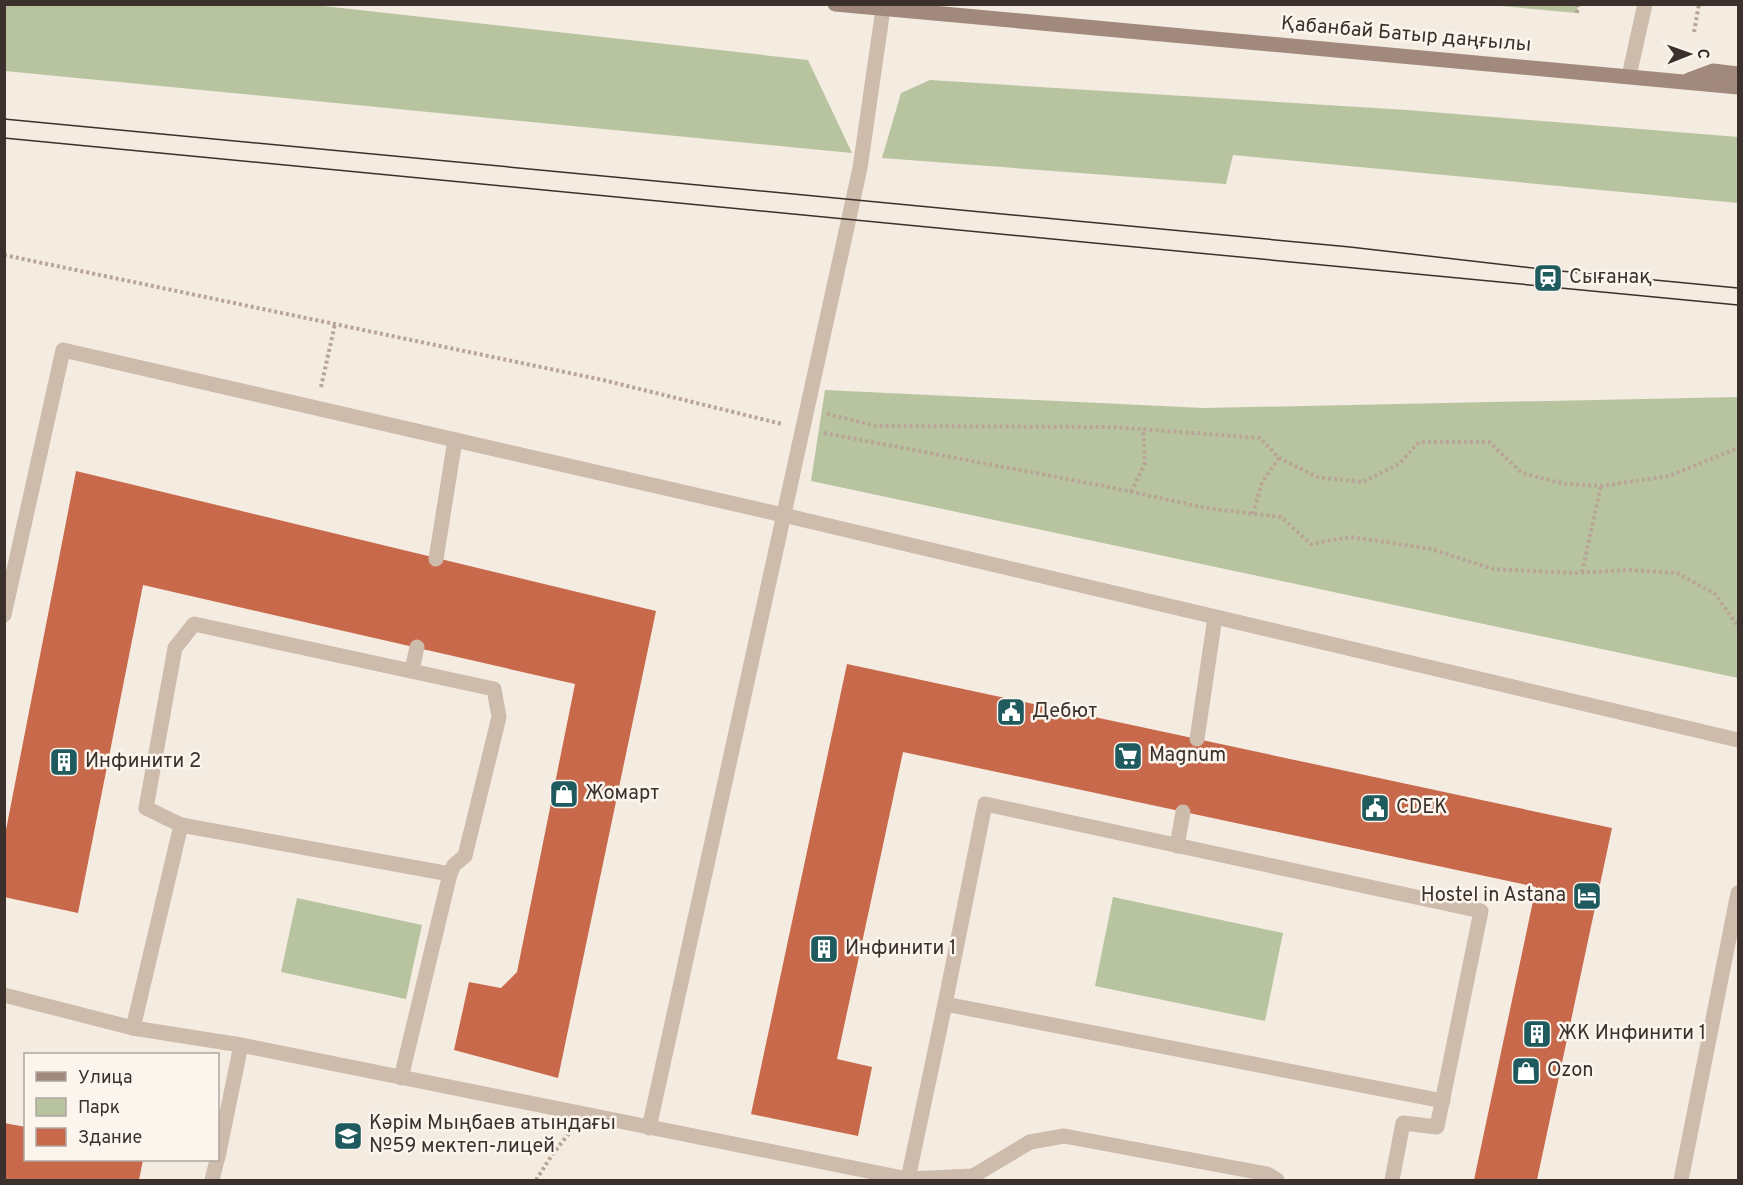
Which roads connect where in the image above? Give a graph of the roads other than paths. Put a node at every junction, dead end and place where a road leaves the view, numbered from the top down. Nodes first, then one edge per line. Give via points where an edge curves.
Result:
1 (835, 4) edge
2 (1645, 4) edge
3 (884, 9) junction
4 (1738, 74) edge
5 (1629, 76) junction
6 (1686, 81) junction
7 (1738, 87) edge
8 (455, 440) junction
9 (783, 515) junction
10 (436, 559) dead end
11 (4, 615) edge
12 (1215, 617) junction
13 (417, 647) dead end
14 (412, 670) junction
15 (1197, 739) dead end
16 (1738, 740) edge
17 (1183, 812) dead end
18 (181, 825) junction
19 (1177, 846) junction
20 (450, 874) junction
21 (1738, 893) edge
22 (4, 995) edge
23 (945, 1004) junction
24 (132, 1028) junction
25 (241, 1045) junction
26 (401, 1078) junction
27 (1443, 1101) junction
28 (649, 1128) junction
29 (219, 1149) edge
30 (216, 1161) edge
31 (908, 1179) edge
32 (212, 1180) edge
33 (1277, 1180) edge
34 (1392, 1180) edge
35 (1681, 1180) edge

1 - 3 main road, Қабанбай Батыр даңғылы
2 - 5 street
3 - 5 main road, Қабанбай Батыр даңғылы
3 - 9 street via 860,168
4 - 6 main road, Қабанбай Батыр даңғылы via 1713,71
5 - 6 main road, Қабанбай Батыр даңғылы
6 - 7 main road, Қабанбай Батыр даңғылы
8 - 9 street
8 - 10 street
8 - 11 street via 63,350
9 - 12 street
9 - 28 street
12 - 15 street
12 - 16 street
13 - 14 street
14 - 18 street via 194,624 175,648 146,808
14 - 20 street via 494,689 499,717 465,856
17 - 19 street
18 - 20 street
18 - 24 street
19 - 23 street via 985,804
19 - 27 street via 1481,911
20 - 26 street
21 - 35 street
22 - 24 street
23 - 27 street
23 - 31 street
24 - 25 street
25 - 26 street
25 - 29 street
26 - 28 street
27 - 34 street via 1437,1127 1403,1123
28 - 31 street
30 - 32 street
31 - 33 street via 973,1176 1030,1142 1064,1136 1267,1174

